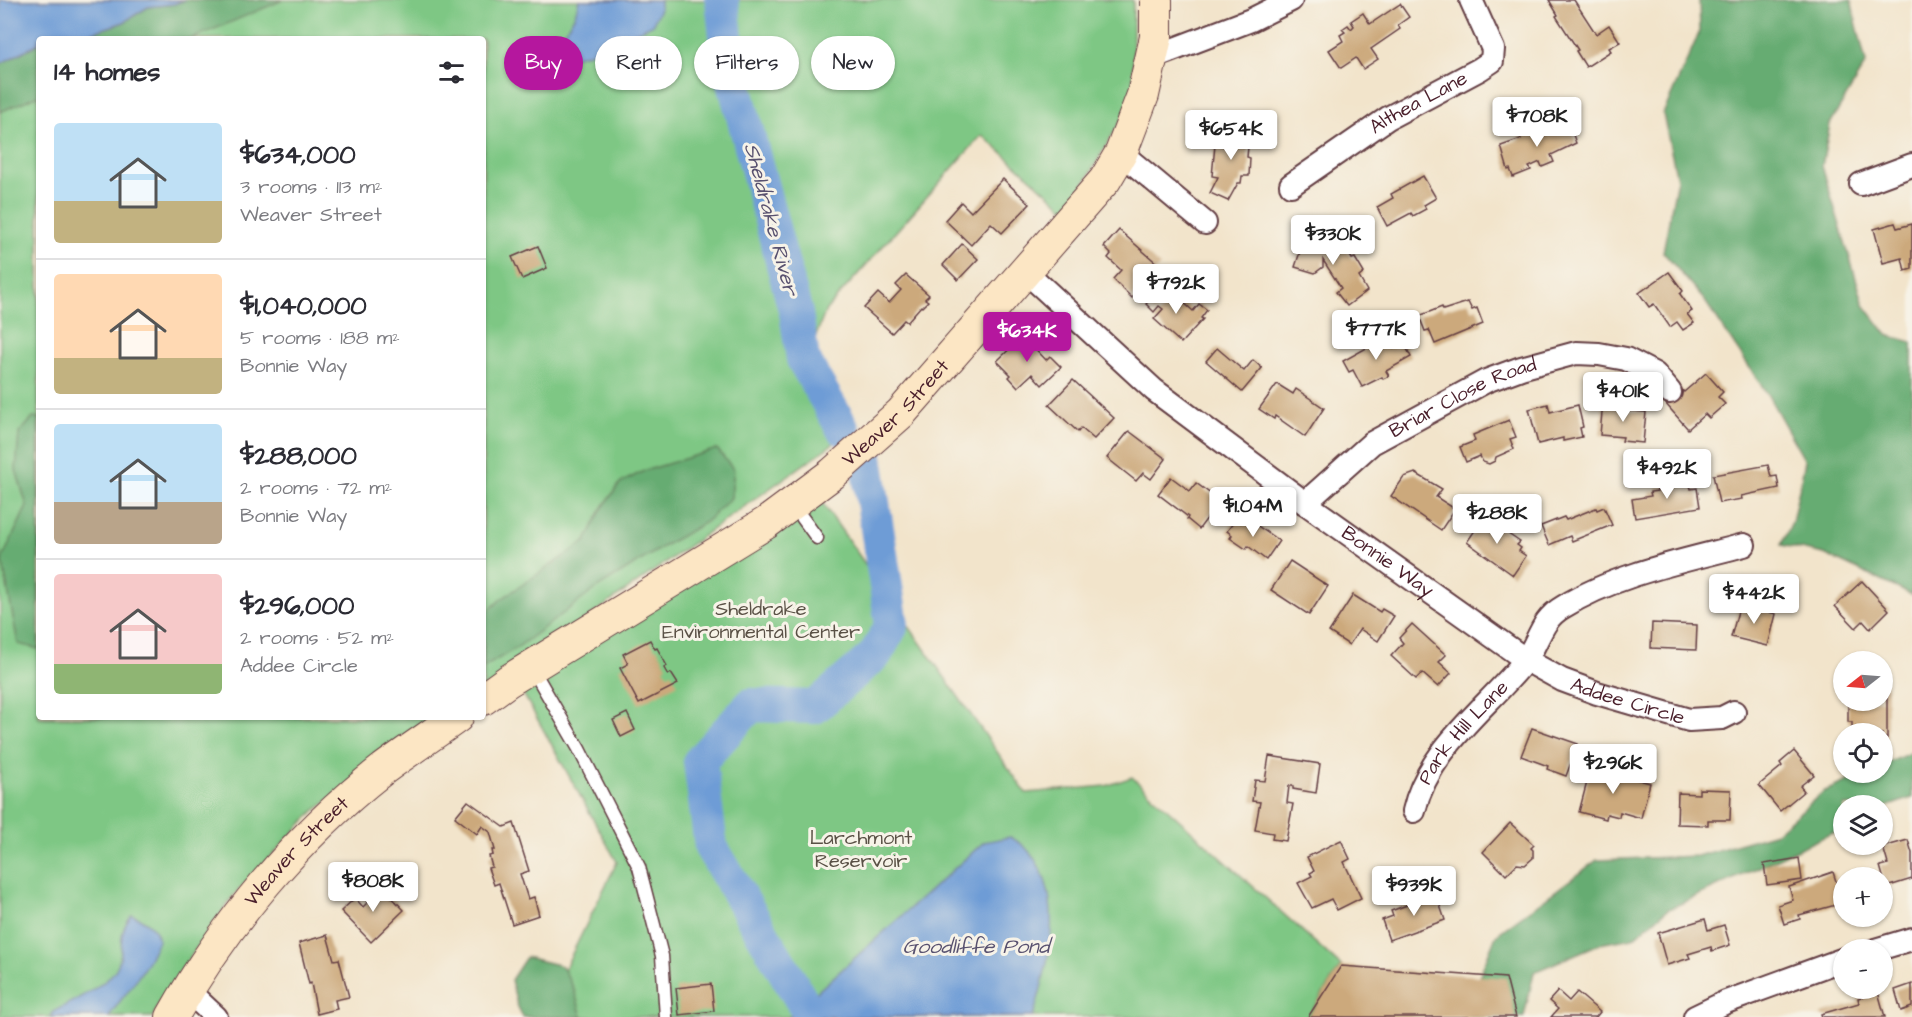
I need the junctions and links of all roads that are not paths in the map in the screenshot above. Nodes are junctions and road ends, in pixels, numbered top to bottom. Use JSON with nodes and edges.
{"nodes":[{"id":1,"x":1156,"y":0,"type":"edge"},
{"id":2,"x":1291,"y":0,"type":"edge"},
{"id":3,"x":1471,"y":0,"type":"edge"},
{"id":4,"x":1151,"y":57,"type":"junction"},
{"id":5,"x":1121,"y":153,"type":"junction"},
{"id":6,"x":1912,"y":165,"type":"edge"},
{"id":7,"x":1861,"y":184,"type":"dead end"},
{"id":8,"x":1291,"y":185,"type":"dead end"},
{"id":9,"x":1204,"y":223,"type":"dead end"},
{"id":10,"x":1026,"y":272,"type":"junction"},
{"id":11,"x":1670,"y":392,"type":"dead end"},
{"id":12,"x":1305,"y":502,"type":"junction"},
{"id":13,"x":792,"y":504,"type":"junction"},
{"id":14,"x":817,"y":538,"type":"dead end"},
{"id":15,"x":1744,"y":545,"type":"dead end"},
{"id":16,"x":1526,"y":660,"type":"junction"},
{"id":17,"x":531,"y":668,"type":"junction"},
{"id":18,"x":486,"y":697,"type":"edge"},
{"id":19,"x":1734,"y":712,"type":"dead end"},
{"id":20,"x":453,"y":720,"type":"edge"},
{"id":21,"x":1414,"y":811,"type":"dead end"},
{"id":22,"x":1912,"y":939,"type":"edge"},
{"id":23,"x":1893,"y":945,"type":"edge"},
{"id":24,"x":1833,"y":963,"type":"edge"},
{"id":25,"x":187,"y":990,"type":"junction"},
{"id":26,"x":172,"y":1017,"type":"edge"},
{"id":27,"x":216,"y":1017,"type":"edge"},
{"id":28,"x":666,"y":1017,"type":"edge"},
{"id":29,"x":1695,"y":1017,"type":"edge"}],
"edges":[{"from":1,"to":4,"type":"main road","name":"Weaver Street"},
{"from":2,"to":4,"type":"street"},
{"from":3,"to":8,"type":"street","name":"Althea Lane"},
{"from":4,"to":5,"type":"main road","name":"Weaver Street"},
{"from":5,"to":9,"type":"street"},
{"from":5,"to":10,"type":"main road","name":"Weaver Street"},
{"from":6,"to":7,"type":"street"},
{"from":10,"to":12,"type":"street","name":"Bonnie Way"},
{"from":10,"to":13,"type":"main road","name":"Weaver Street"},
{"from":11,"to":12,"type":"street","name":"Briar Close Road"},
{"from":12,"to":16,"type":"street","name":"Bonnie Way"},
{"from":13,"to":14,"type":"lane"},
{"from":13,"to":17,"type":"main road","name":"Weaver Street"},
{"from":15,"to":16,"type":"street"},
{"from":16,"to":19,"type":"street","name":"Addee Circle"},
{"from":16,"to":21,"type":"street","name":"Park Hill Lane"},
{"from":17,"to":18,"type":"main road","name":"Weaver Street"},
{"from":17,"to":28,"type":"lane"},
{"from":20,"to":25,"type":"main road","name":"Weaver Street"},
{"from":22,"to":23,"type":"street"},
{"from":24,"to":29,"type":"street"},
{"from":25,"to":26,"type":"main road","name":"Weaver Street"},
{"from":25,"to":27,"type":"street"}]}
